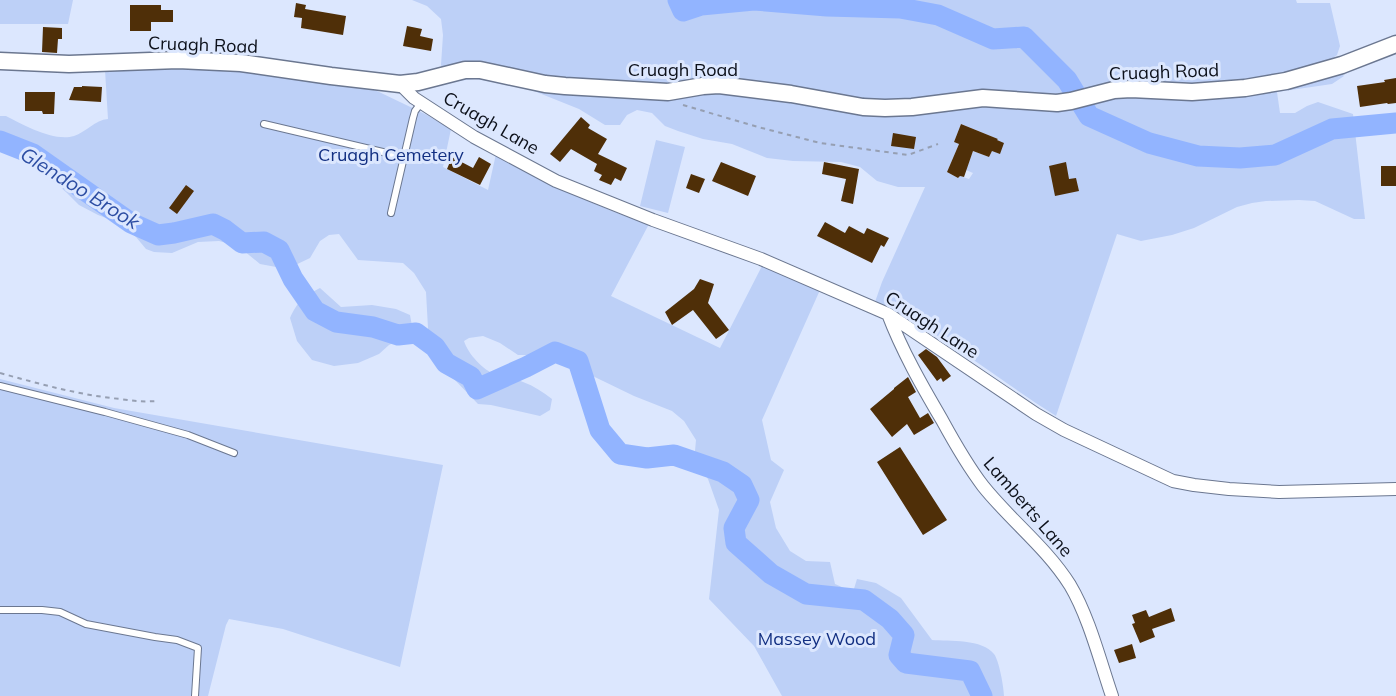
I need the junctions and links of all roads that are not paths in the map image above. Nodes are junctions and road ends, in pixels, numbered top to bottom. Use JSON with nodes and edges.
{"nodes":[{"id":1,"x":1396,"y":44,"type":"edge"},
{"id":2,"x":0,"y":61,"type":"edge"},
{"id":3,"x":400,"y":84,"type":"junction"},
{"id":4,"x":421,"y":103,"type":"junction"},
{"id":5,"x":264,"y":124,"type":"dead end"},
{"id":6,"x":405,"y":157,"type":"junction"},
{"id":7,"x":392,"y":213,"type":"dead end"},
{"id":8,"x":888,"y":314,"type":"junction"},
{"id":9,"x":0,"y":386,"type":"edge"},
{"id":10,"x":234,"y":453,"type":"dead end"},
{"id":11,"x":1396,"y":489,"type":"edge"},
{"id":12,"x":0,"y":610,"type":"edge"},
{"id":13,"x":195,"y":696,"type":"edge"},
{"id":14,"x":1113,"y":696,"type":"edge"}],
"edges":[{"from":1,"to":3,"type":"main road","name":"Cruagh Road"},
{"from":2,"to":3,"type":"main road","name":"Cruagh Road"},
{"from":3,"to":4,"type":"street","name":"Cruagh Lane"},
{"from":4,"to":6,"type":"lane"},
{"from":4,"to":8,"type":"street","name":"Cruagh Lane"},
{"from":5,"to":6,"type":"lane"},
{"from":6,"to":7,"type":"lane"},
{"from":8,"to":11,"type":"street","name":"Cruagh Lane"},
{"from":8,"to":14,"type":"street","name":"Lamberts Lane"},
{"from":9,"to":10,"type":"lane"},
{"from":12,"to":13,"type":"lane"}]}
